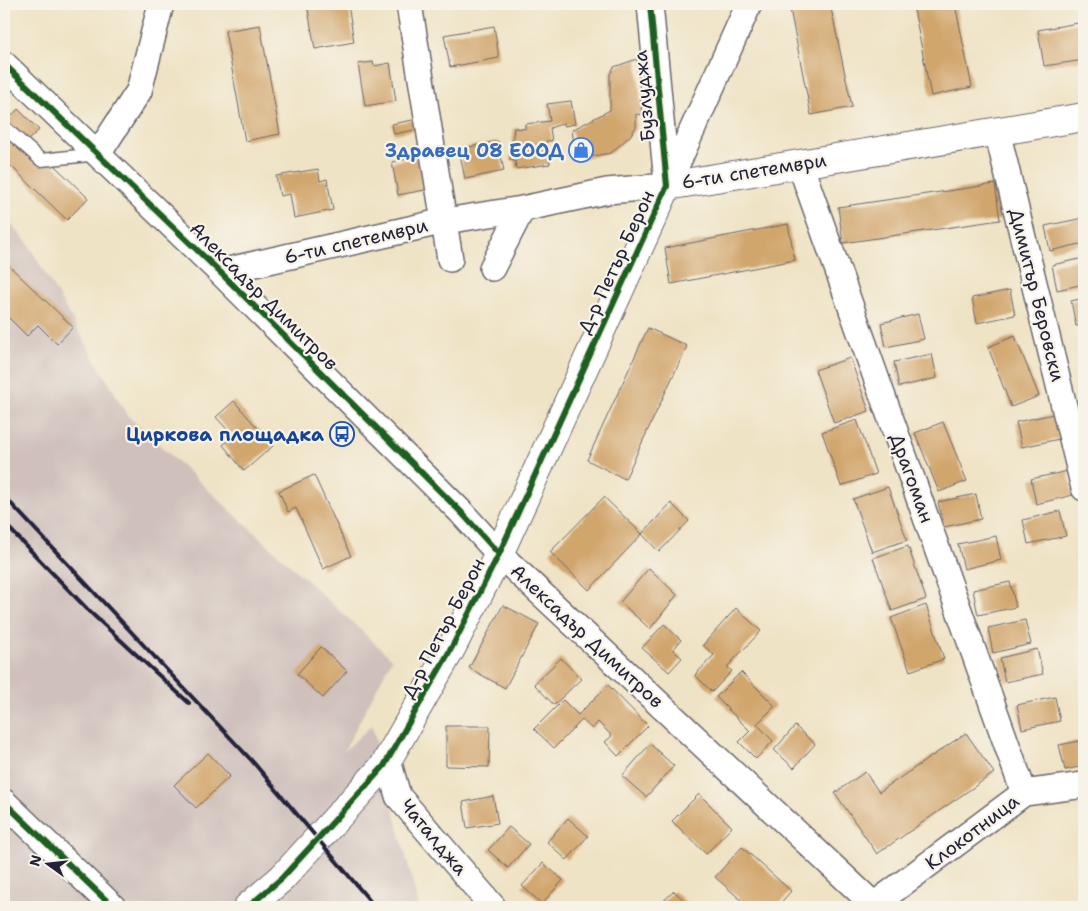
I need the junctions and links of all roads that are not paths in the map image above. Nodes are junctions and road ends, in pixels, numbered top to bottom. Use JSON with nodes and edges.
{"nodes":[{"id":1,"x":161,"y":4,"type":"edge"},
{"id":2,"x":409,"y":4,"type":"edge"},
{"id":3,"x":650,"y":4,"type":"edge"},
{"id":4,"x":749,"y":4,"type":"edge"},
{"id":5,"x":4,"y":64,"type":"edge"},
{"id":6,"x":1084,"y":117,"type":"edge"},
{"id":7,"x":4,"y":127,"type":"edge"},
{"id":8,"x":997,"y":132,"type":"junction"},
{"id":9,"x":98,"y":154,"type":"junction"},
{"id":10,"x":800,"y":164,"type":"junction"},
{"id":11,"x":667,"y":186,"type":"junction"},
{"id":12,"x":522,"y":209,"type":"junction"},
{"id":13,"x":445,"y":221,"type":"junction"},
{"id":14,"x":450,"y":259,"type":"dead end"},
{"id":15,"x":492,"y":268,"type":"dead end"},
{"id":16,"x":220,"y":272,"type":"junction"},
{"id":17,"x":1084,"y":488,"type":"edge"},
{"id":18,"x":499,"y":554,"type":"junction"},
{"id":19,"x":388,"y":760,"type":"junction"},
{"id":20,"x":1084,"y":785,"type":"edge"},
{"id":21,"x":1024,"y":793,"type":"junction"},
{"id":22,"x":4,"y":802,"type":"edge"},
{"id":23,"x":113,"y":907,"type":"edge"},
{"id":24,"x":248,"y":907,"type":"edge"},
{"id":25,"x":493,"y":907,"type":"edge"},
{"id":26,"x":874,"y":907,"type":"edge"}],
"edges":[{"from":1,"to":9,"type":"street"},
{"from":2,"to":13,"type":"street"},
{"from":3,"to":11,"type":"street","name":"Бузлуджа"},
{"from":4,"to":11,"type":"street","name":"Д-р Петър Берон"},
{"from":5,"to":9,"type":"street","name":"Алексадър Димитров"},
{"from":6,"to":8,"type":"street","name":"6-ти спетември"},
{"from":7,"to":9,"type":"lane"},
{"from":8,"to":10,"type":"street","name":"6-ти спетември"},
{"from":8,"to":17,"type":"street","name":"Димитър Беровски"},
{"from":9,"to":16,"type":"street","name":"Алексадър Димитров"},
{"from":10,"to":11,"type":"street","name":"6-ти спетември"},
{"from":10,"to":21,"type":"street","name":"Драгоман"},
{"from":11,"to":12,"type":"street","name":"6-ти спетември"},
{"from":11,"to":18,"type":"street","name":"Д-р Петър Берон"},
{"from":12,"to":13,"type":"street","name":"6-ти спетември"},
{"from":12,"to":15,"type":"street"},
{"from":13,"to":14,"type":"street"},
{"from":13,"to":16,"type":"street","name":"6-ти спетември"},
{"from":16,"to":18,"type":"street","name":"Алексадър Димитров"},
{"from":18,"to":19,"type":"street","name":"Д-р Петър Берон"},
{"from":18,"to":26,"type":"street","name":"Алексадър Димитров"},
{"from":19,"to":24,"type":"street","name":"Д-р Петър Берон"},
{"from":19,"to":25,"type":"street","name":"Чаталджа"},
{"from":20,"to":21,"type":"street","name":"Клокотница"},
{"from":21,"to":26,"type":"street","name":"Клокотница"},
{"from":22,"to":23,"type":"street"}]}
